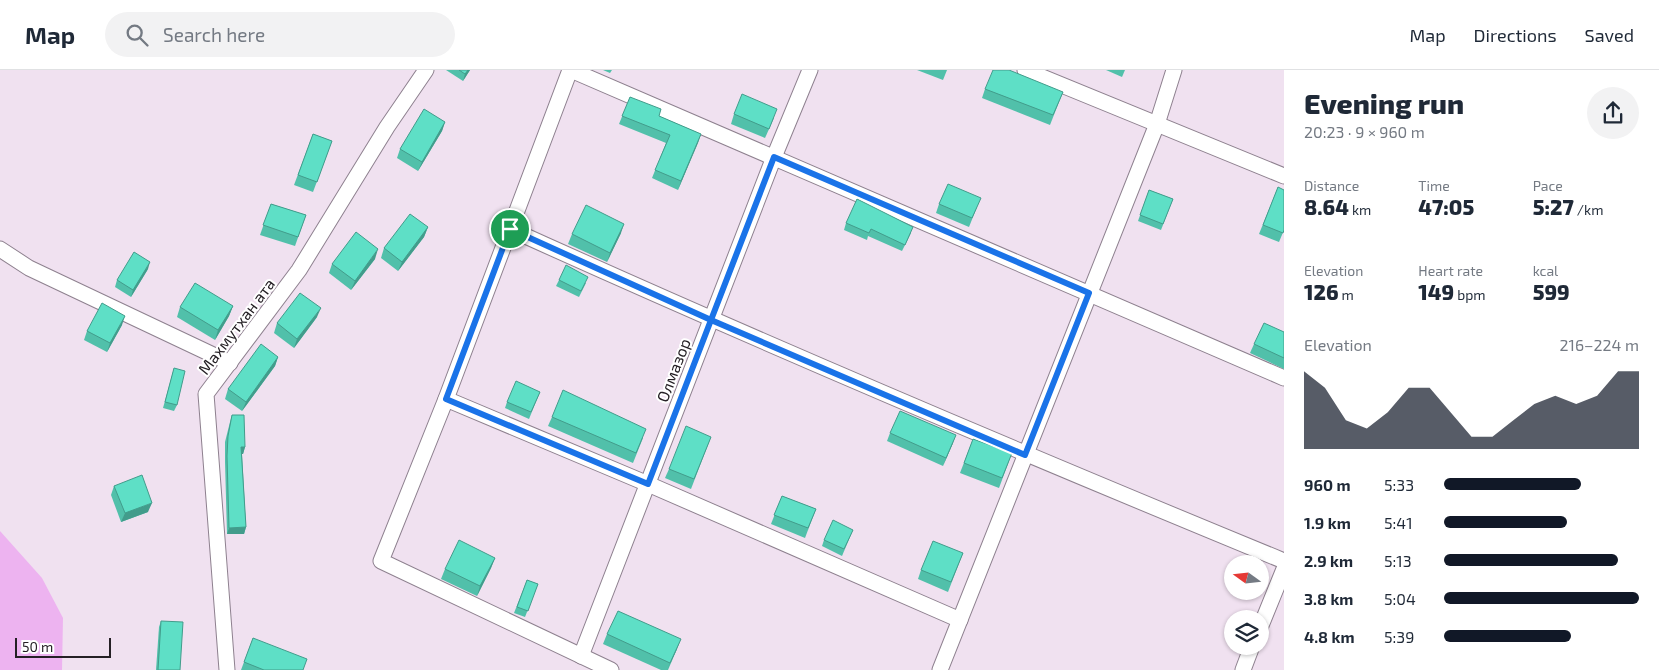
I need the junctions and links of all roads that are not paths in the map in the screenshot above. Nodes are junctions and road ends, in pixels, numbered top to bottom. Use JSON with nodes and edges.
{"nodes":[{"id":1,"x":426,"y":70,"type":"edge"},
{"id":2,"x":571,"y":70,"type":"edge"},
{"id":3,"x":810,"y":70,"type":"edge"},
{"id":4,"x":1025,"y":70,"type":"edge"},
{"id":5,"x":1174,"y":70,"type":"edge"},
{"id":6,"x":1158,"y":124,"type":"junction"},
{"id":7,"x":774,"y":157,"type":"junction"},
{"id":8,"x":1284,"y":176,"type":"edge"},
{"id":9,"x":510,"y":229,"type":"junction"},
{"id":10,"x":0,"y":249,"type":"edge"},
{"id":11,"x":1089,"y":293,"type":"junction"},
{"id":12,"x":711,"y":320,"type":"junction"},
{"id":13,"x":230,"y":363,"type":"junction"},
{"id":14,"x":1284,"y":378,"type":"edge"},
{"id":15,"x":446,"y":399,"type":"junction"},
{"id":16,"x":1025,"y":455,"type":"junction"},
{"id":17,"x":648,"y":484,"type":"junction"},
{"id":18,"x":1284,"y":561,"type":"edge"},
{"id":19,"x":1284,"y":569,"type":"edge"},
{"id":20,"x":1267,"y":610,"type":"edge"},
{"id":21,"x":960,"y":620,"type":"junction"},
{"id":22,"x":1249,"y":655,"type":"edge"},
{"id":23,"x":581,"y":656,"type":"junction"},
{"id":24,"x":227,"y":670,"type":"edge"},
{"id":25,"x":611,"y":670,"type":"edge"},
{"id":26,"x":940,"y":670,"type":"edge"},
{"id":27,"x":1243,"y":670,"type":"edge"}],
"edges":[{"from":1,"to":13,"type":"street","name":"Махмутхан ата"},
{"from":2,"to":7,"type":"street"},
{"from":2,"to":9,"type":"street"},
{"from":3,"to":7,"type":"street","name":"Олмазор"},
{"from":4,"to":6,"type":"street"},
{"from":5,"to":6,"type":"street"},
{"from":6,"to":8,"type":"street"},
{"from":6,"to":11,"type":"street"},
{"from":7,"to":11,"type":"street"},
{"from":7,"to":12,"type":"street","name":"Олмазор"},
{"from":9,"to":12,"type":"street"},
{"from":9,"to":15,"type":"street"},
{"from":10,"to":13,"type":"street"},
{"from":11,"to":14,"type":"street"},
{"from":11,"to":16,"type":"street"},
{"from":12,"to":16,"type":"street"},
{"from":12,"to":17,"type":"street","name":"Олмазор"},
{"from":13,"to":24,"type":"street","name":"Махмутхан ата"},
{"from":15,"to":17,"type":"street"},
{"from":15,"to":23,"type":"street"},
{"from":16,"to":18,"type":"street"},
{"from":16,"to":21,"type":"street"},
{"from":17,"to":21,"type":"street"},
{"from":17,"to":23,"type":"street","name":"Олмазор"},
{"from":19,"to":20,"type":"street"},
{"from":21,"to":26,"type":"street"},
{"from":22,"to":27,"type":"street"},
{"from":23,"to":25,"type":"street"}]}
